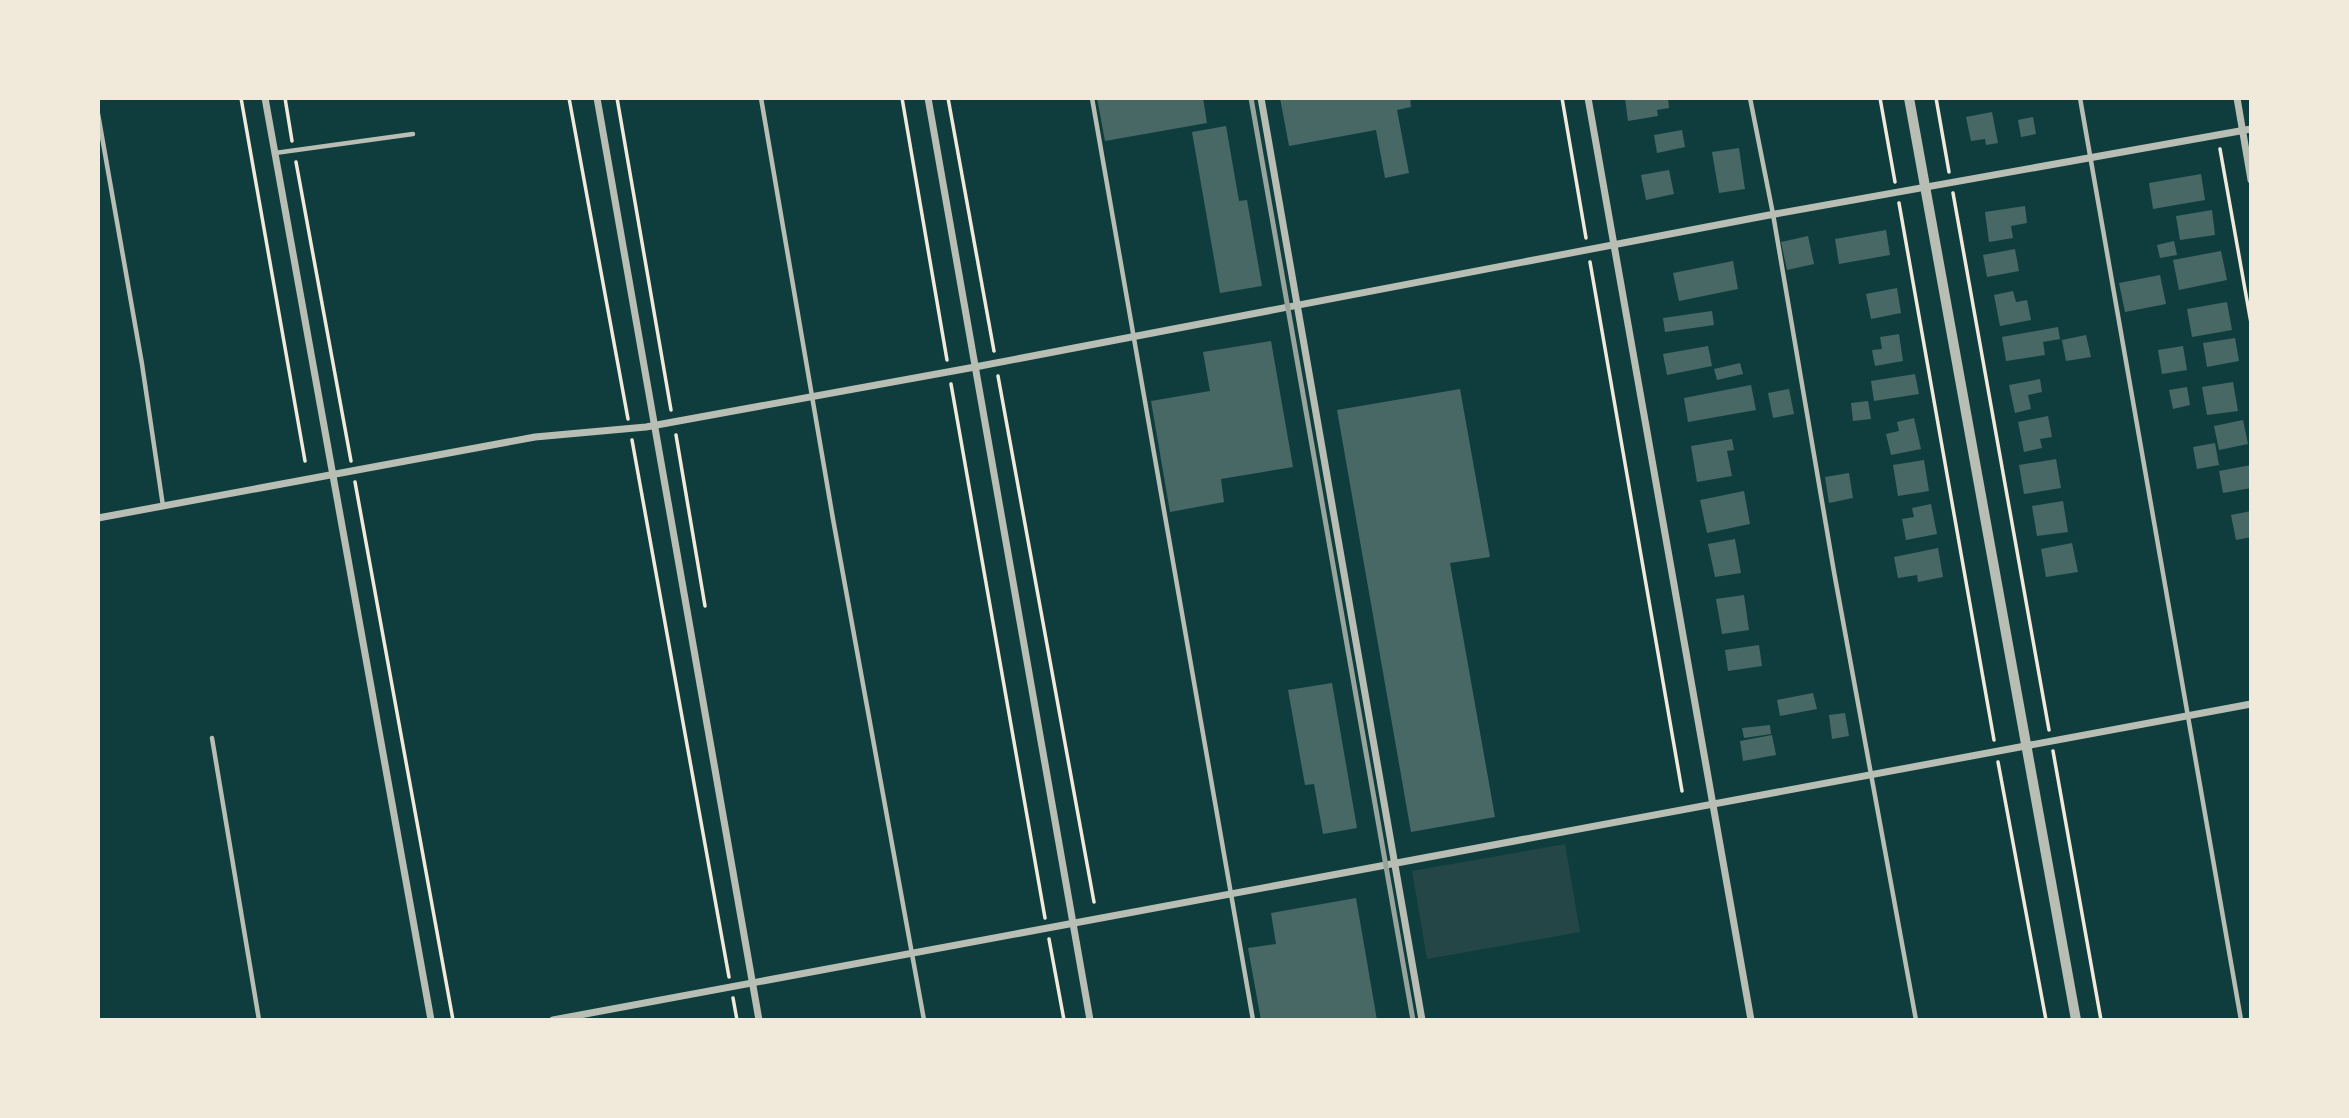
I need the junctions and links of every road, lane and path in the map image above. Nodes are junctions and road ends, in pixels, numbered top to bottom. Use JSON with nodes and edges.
{"nodes":[{"id":1,"x":241,"y":98,"type":"edge"},
{"id":2,"x":265,"y":98,"type":"edge"},
{"id":3,"x":285,"y":98,"type":"edge"},
{"id":4,"x":569,"y":98,"type":"edge"},
{"id":5,"x":597,"y":98,"type":"edge"},
{"id":6,"x":617,"y":98,"type":"edge"},
{"id":7,"x":761,"y":98,"type":"edge"},
{"id":8,"x":902,"y":98,"type":"edge"},
{"id":9,"x":928,"y":98,"type":"edge"},
{"id":10,"x":948,"y":98,"type":"edge"},
{"id":11,"x":1092,"y":98,"type":"edge"},
{"id":12,"x":1261,"y":98,"type":"edge"},
{"id":13,"x":1562,"y":98,"type":"edge"},
{"id":14,"x":1588,"y":98,"type":"edge"},
{"id":15,"x":1750,"y":98,"type":"edge"},
{"id":16,"x":1880,"y":98,"type":"edge"},
{"id":17,"x":1909,"y":98,"type":"edge"},
{"id":18,"x":1936,"y":98,"type":"edge"},
{"id":19,"x":2080,"y":98,"type":"edge"},
{"id":20,"x":2237,"y":98,"type":"edge"},
{"id":21,"x":98,"y":114,"type":"edge"},
{"id":22,"x":2247,"y":130,"type":"edge"},
{"id":23,"x":413,"y":134,"type":"dead end"},
{"id":24,"x":2220,"y":149,"type":"dead end"},
{"id":25,"x":294,"y":150,"type":"junction"},
{"id":26,"x":275,"y":153,"type":"junction"},
{"id":27,"x":2091,"y":158,"type":"junction"},
{"id":28,"x":2251,"y":180,"type":"edge"},
{"id":29,"x":1951,"y":183,"type":"junction"},
{"id":30,"x":1925,"y":187,"type":"junction"},
{"id":31,"x":1897,"y":192,"type":"junction"},
{"id":32,"x":1773,"y":214,"type":"junction"},
{"id":33,"x":1613,"y":245,"type":"junction"},
{"id":34,"x":1588,"y":250,"type":"junction"},
{"id":35,"x":1298,"y":306,"type":"junction"},
{"id":36,"x":2251,"y":323,"type":"edge"},
{"id":37,"x":1132,"y":337,"type":"junction"},
{"id":38,"x":996,"y":363,"type":"junction"},
{"id":39,"x":975,"y":367,"type":"junction"},
{"id":40,"x":949,"y":372,"type":"junction"},
{"id":41,"x":812,"y":397,"type":"junction"},
{"id":42,"x":673,"y":422,"type":"junction"},
{"id":43,"x":655,"y":425,"type":"junction"},
{"id":44,"x":630,"y":428,"type":"junction"},
{"id":45,"x":305,"y":461,"type":"dead end"},
{"id":46,"x":353,"y":470,"type":"junction"},
{"id":47,"x":332,"y":474,"type":"junction"},
{"id":48,"x":163,"y":506,"type":"junction"},
{"id":49,"x":98,"y":518,"type":"edge"},
{"id":50,"x":705,"y":606,"type":"dead end"},
{"id":51,"x":2251,"y":704,"type":"edge"},
{"id":52,"x":2188,"y":716,"type":"junction"},
{"id":53,"x":212,"y":738,"type":"dead end"},
{"id":54,"x":2051,"y":741,"type":"junction"},
{"id":55,"x":2026,"y":746,"type":"junction"},
{"id":56,"x":1996,"y":751,"type":"junction"},
{"id":57,"x":1871,"y":774,"type":"junction"},
{"id":58,"x":1682,"y":791,"type":"dead end"},
{"id":59,"x":1712,"y":804,"type":"junction"},
{"id":60,"x":1394,"y":863,"type":"junction"},
{"id":61,"x":1232,"y":894,"type":"junction"},
{"id":62,"x":1094,"y":902,"type":"dead end"},
{"id":63,"x":1073,"y":923,"type":"junction"},
{"id":64,"x":1047,"y":928,"type":"junction"},
{"id":65,"x":912,"y":954,"type":"junction"},
{"id":66,"x":753,"y":984,"type":"junction"},
{"id":67,"x":731,"y":987,"type":"junction"},
{"id":68,"x":259,"y":1020,"type":"edge"},
{"id":69,"x":431,"y":1020,"type":"edge"},
{"id":70,"x":453,"y":1020,"type":"edge"},
{"id":71,"x":553,"y":1020,"type":"edge"},
{"id":72,"x":737,"y":1020,"type":"edge"},
{"id":73,"x":759,"y":1020,"type":"edge"},
{"id":74,"x":924,"y":1020,"type":"edge"},
{"id":75,"x":1064,"y":1020,"type":"edge"},
{"id":76,"x":1090,"y":1020,"type":"edge"},
{"id":77,"x":1253,"y":1020,"type":"edge"},
{"id":78,"x":1422,"y":1020,"type":"edge"},
{"id":79,"x":1751,"y":1020,"type":"edge"},
{"id":80,"x":1916,"y":1020,"type":"edge"},
{"id":81,"x":2046,"y":1020,"type":"edge"},
{"id":82,"x":2076,"y":1020,"type":"edge"},
{"id":83,"x":2101,"y":1020,"type":"edge"},
{"id":84,"x":2241,"y":1020,"type":"edge"}],
"edges":[{"from":1,"to":45,"type":"path"},
{"from":2,"to":26,"type":"street"},
{"from":3,"to":25,"type":"path"},
{"from":4,"to":44,"type":"path"},
{"from":5,"to":43,"type":"street"},
{"from":6,"to":42,"type":"path"},
{"from":7,"to":41,"type":"lane"},
{"from":8,"to":40,"type":"path"},
{"from":9,"to":39,"type":"street"},
{"from":10,"to":38,"type":"path"},
{"from":11,"to":37,"type":"lane"},
{"from":12,"to":35,"type":"street"},
{"from":13,"to":34,"type":"path"},
{"from":14,"to":33,"type":"street"},
{"from":15,"to":32,"type":"lane"},
{"from":16,"to":31,"type":"path"},
{"from":17,"to":30,"type":"street"},
{"from":18,"to":29,"type":"path"},
{"from":19,"to":27,"type":"lane"},
{"from":20,"to":22,"type":"street"},
{"from":21,"to":48,"type":"lane"},
{"from":22,"to":27,"type":"street"},
{"from":22,"to":28,"type":"street"},
{"from":23,"to":25,"type":"lane"},
{"from":24,"to":36,"type":"path"},
{"from":25,"to":26,"type":"lane"},
{"from":25,"to":46,"type":"path"},
{"from":26,"to":47,"type":"street"},
{"from":27,"to":29,"type":"street"},
{"from":27,"to":52,"type":"lane"},
{"from":29,"to":30,"type":"street"},
{"from":29,"to":54,"type":"path"},
{"from":30,"to":31,"type":"street"},
{"from":30,"to":55,"type":"street"},
{"from":31,"to":32,"type":"street"},
{"from":31,"to":56,"type":"path"},
{"from":32,"to":33,"type":"street"},
{"from":32,"to":57,"type":"lane"},
{"from":33,"to":34,"type":"street"},
{"from":33,"to":59,"type":"street"},
{"from":34,"to":35,"type":"street"},
{"from":34,"to":58,"type":"path"},
{"from":35,"to":37,"type":"street"},
{"from":35,"to":60,"type":"street"},
{"from":37,"to":38,"type":"street"},
{"from":37,"to":61,"type":"lane"},
{"from":38,"to":39,"type":"street"},
{"from":38,"to":62,"type":"path"},
{"from":39,"to":40,"type":"street"},
{"from":39,"to":63,"type":"street"},
{"from":40,"to":41,"type":"street"},
{"from":40,"to":64,"type":"path"},
{"from":41,"to":42,"type":"street"},
{"from":41,"to":65,"type":"lane"},
{"from":42,"to":43,"type":"street"},
{"from":42,"to":50,"type":"path"},
{"from":43,"to":44,"type":"street"},
{"from":43,"to":66,"type":"street"},
{"from":44,"to":46,"type":"street"},
{"from":44,"to":67,"type":"path"},
{"from":46,"to":47,"type":"street"},
{"from":46,"to":70,"type":"path"},
{"from":47,"to":48,"type":"street"},
{"from":47,"to":69,"type":"street"},
{"from":48,"to":49,"type":"street"},
{"from":51,"to":52,"type":"street"},
{"from":52,"to":54,"type":"street"},
{"from":52,"to":84,"type":"lane"},
{"from":53,"to":68,"type":"lane"},
{"from":54,"to":55,"type":"street"},
{"from":54,"to":83,"type":"path"},
{"from":55,"to":56,"type":"street"},
{"from":55,"to":82,"type":"street"},
{"from":56,"to":57,"type":"street"},
{"from":56,"to":81,"type":"path"},
{"from":57,"to":59,"type":"street"},
{"from":57,"to":80,"type":"lane"},
{"from":59,"to":60,"type":"street"},
{"from":59,"to":79,"type":"street"},
{"from":60,"to":61,"type":"street"},
{"from":60,"to":78,"type":"street"},
{"from":61,"to":63,"type":"street"},
{"from":61,"to":77,"type":"lane"},
{"from":63,"to":64,"type":"street"},
{"from":63,"to":76,"type":"street"},
{"from":64,"to":65,"type":"street"},
{"from":64,"to":75,"type":"path"},
{"from":65,"to":66,"type":"street"},
{"from":65,"to":74,"type":"lane"},
{"from":66,"to":67,"type":"street"},
{"from":66,"to":73,"type":"street"},
{"from":67,"to":71,"type":"street"},
{"from":67,"to":72,"type":"path"}]}
